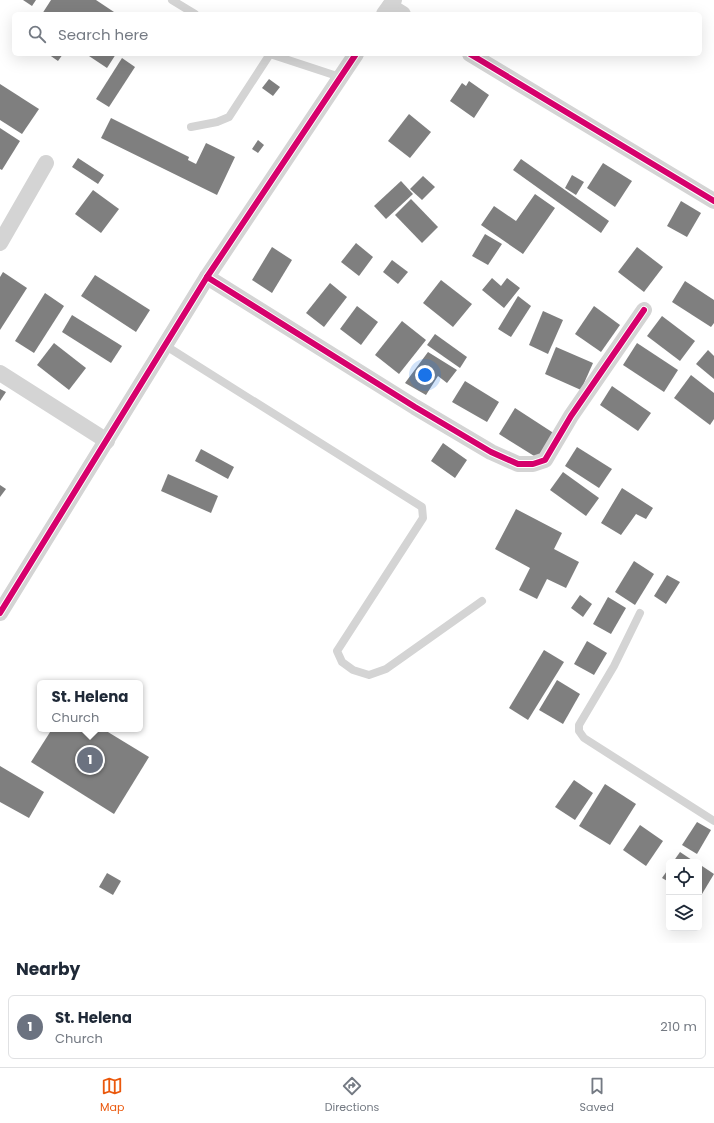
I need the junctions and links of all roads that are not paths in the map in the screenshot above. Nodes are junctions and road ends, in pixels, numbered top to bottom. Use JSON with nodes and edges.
{"nodes":[{"id":1,"x":172,"y":0,"type":"edge"},
{"id":2,"x":192,"y":12,"type":"edge"},
{"id":3,"x":269,"y":56,"type":"edge"},
{"id":4,"x":276,"y":56,"type":"edge"},
{"id":5,"x":355,"y":56,"type":"edge"},
{"id":6,"x":473,"y":56,"type":"edge"},
{"id":7,"x":340,"y":77,"type":"junction"},
{"id":8,"x":191,"y":127,"type":"dead end"},
{"id":9,"x":46,"y":163,"type":"dead end"},
{"id":10,"x":714,"y":201,"type":"edge"},
{"id":11,"x":0,"y":243,"type":"edge"},
{"id":12,"x":207,"y":277,"type":"junction"},
{"id":13,"x":644,"y":310,"type":"dead end"},
{"id":14,"x":166,"y":346,"type":"junction"},
{"id":15,"x":0,"y":373,"type":"edge"},
{"id":16,"x":107,"y":441,"type":"junction"},
{"id":17,"x":482,"y":601,"type":"dead end"},
{"id":18,"x":0,"y":612,"type":"edge"},
{"id":19,"x":640,"y":613,"type":"dead end"},
{"id":20,"x":714,"y":821,"type":"edge"}],
"edges":[{"from":1,"to":2,"type":"lane"},
{"from":3,"to":8,"type":"lane"},
{"from":4,"to":7,"type":"lane"},
{"from":5,"to":7,"type":"street"},
{"from":6,"to":10,"type":"street"},
{"from":7,"to":12,"type":"street"},
{"from":9,"to":11,"type":"street"},
{"from":12,"to":13,"type":"street"},
{"from":12,"to":14,"type":"street"},
{"from":14,"to":16,"type":"street"},
{"from":14,"to":17,"type":"lane"},
{"from":15,"to":16,"type":"street"},
{"from":16,"to":18,"type":"street"},
{"from":19,"to":20,"type":"lane"}]}
